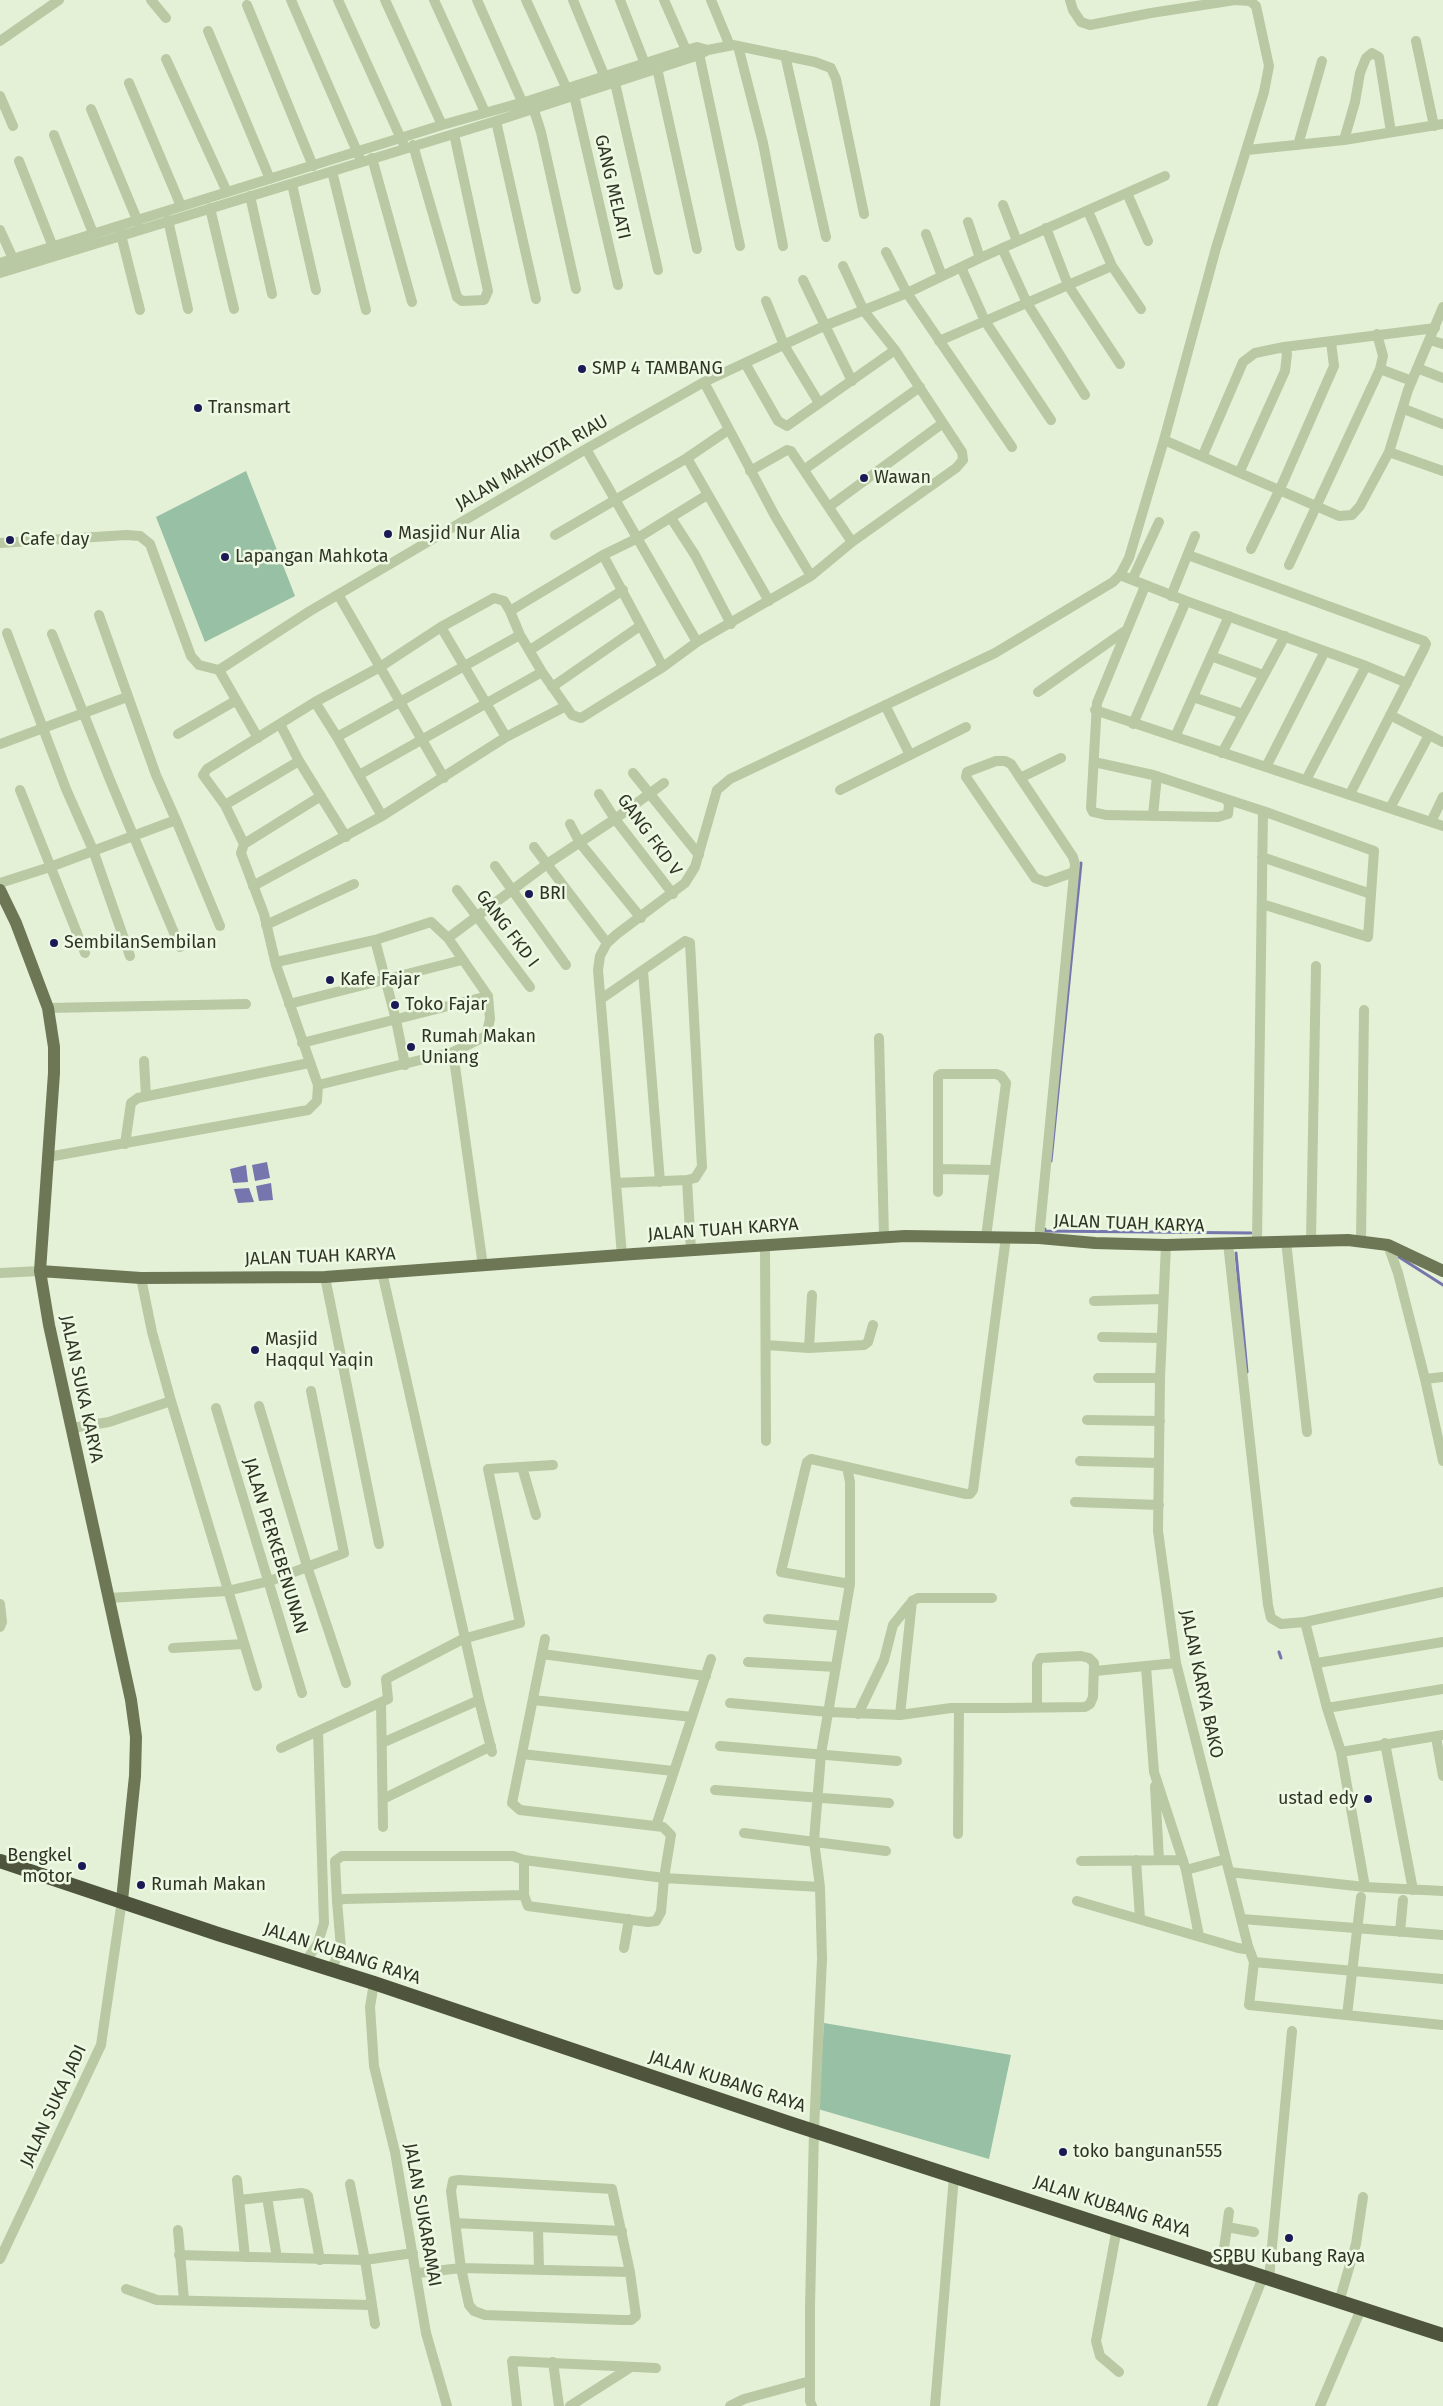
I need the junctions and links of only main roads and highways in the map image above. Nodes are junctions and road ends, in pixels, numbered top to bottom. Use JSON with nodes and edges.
{"nodes":[{"id":1,"x":0,"y":890,"type":"edge"},
{"id":2,"x":40,"y":1271,"type":"junction"},
{"id":3,"x":1443,"y":1271,"type":"edge"},
{"id":4,"x":0,"y":1861,"type":"edge"},
{"id":5,"x":122,"y":1900,"type":"junction"},
{"id":6,"x":1443,"y":2335,"type":"edge"}],
"edges":[{"from":1,"to":2,"type":"main road","name":"JALAN SUKA KARYA"},
{"from":2,"to":3,"type":"main road","name":"JALAN TUAH KARYA"},
{"from":2,"to":5,"type":"main road","name":"JALAN SUKA KARYA"},
{"from":4,"to":5,"type":"highway","name":"JALAN KUBANG RAYA"},
{"from":5,"to":6,"type":"highway","name":"JALAN KUBANG RAYA"}]}
